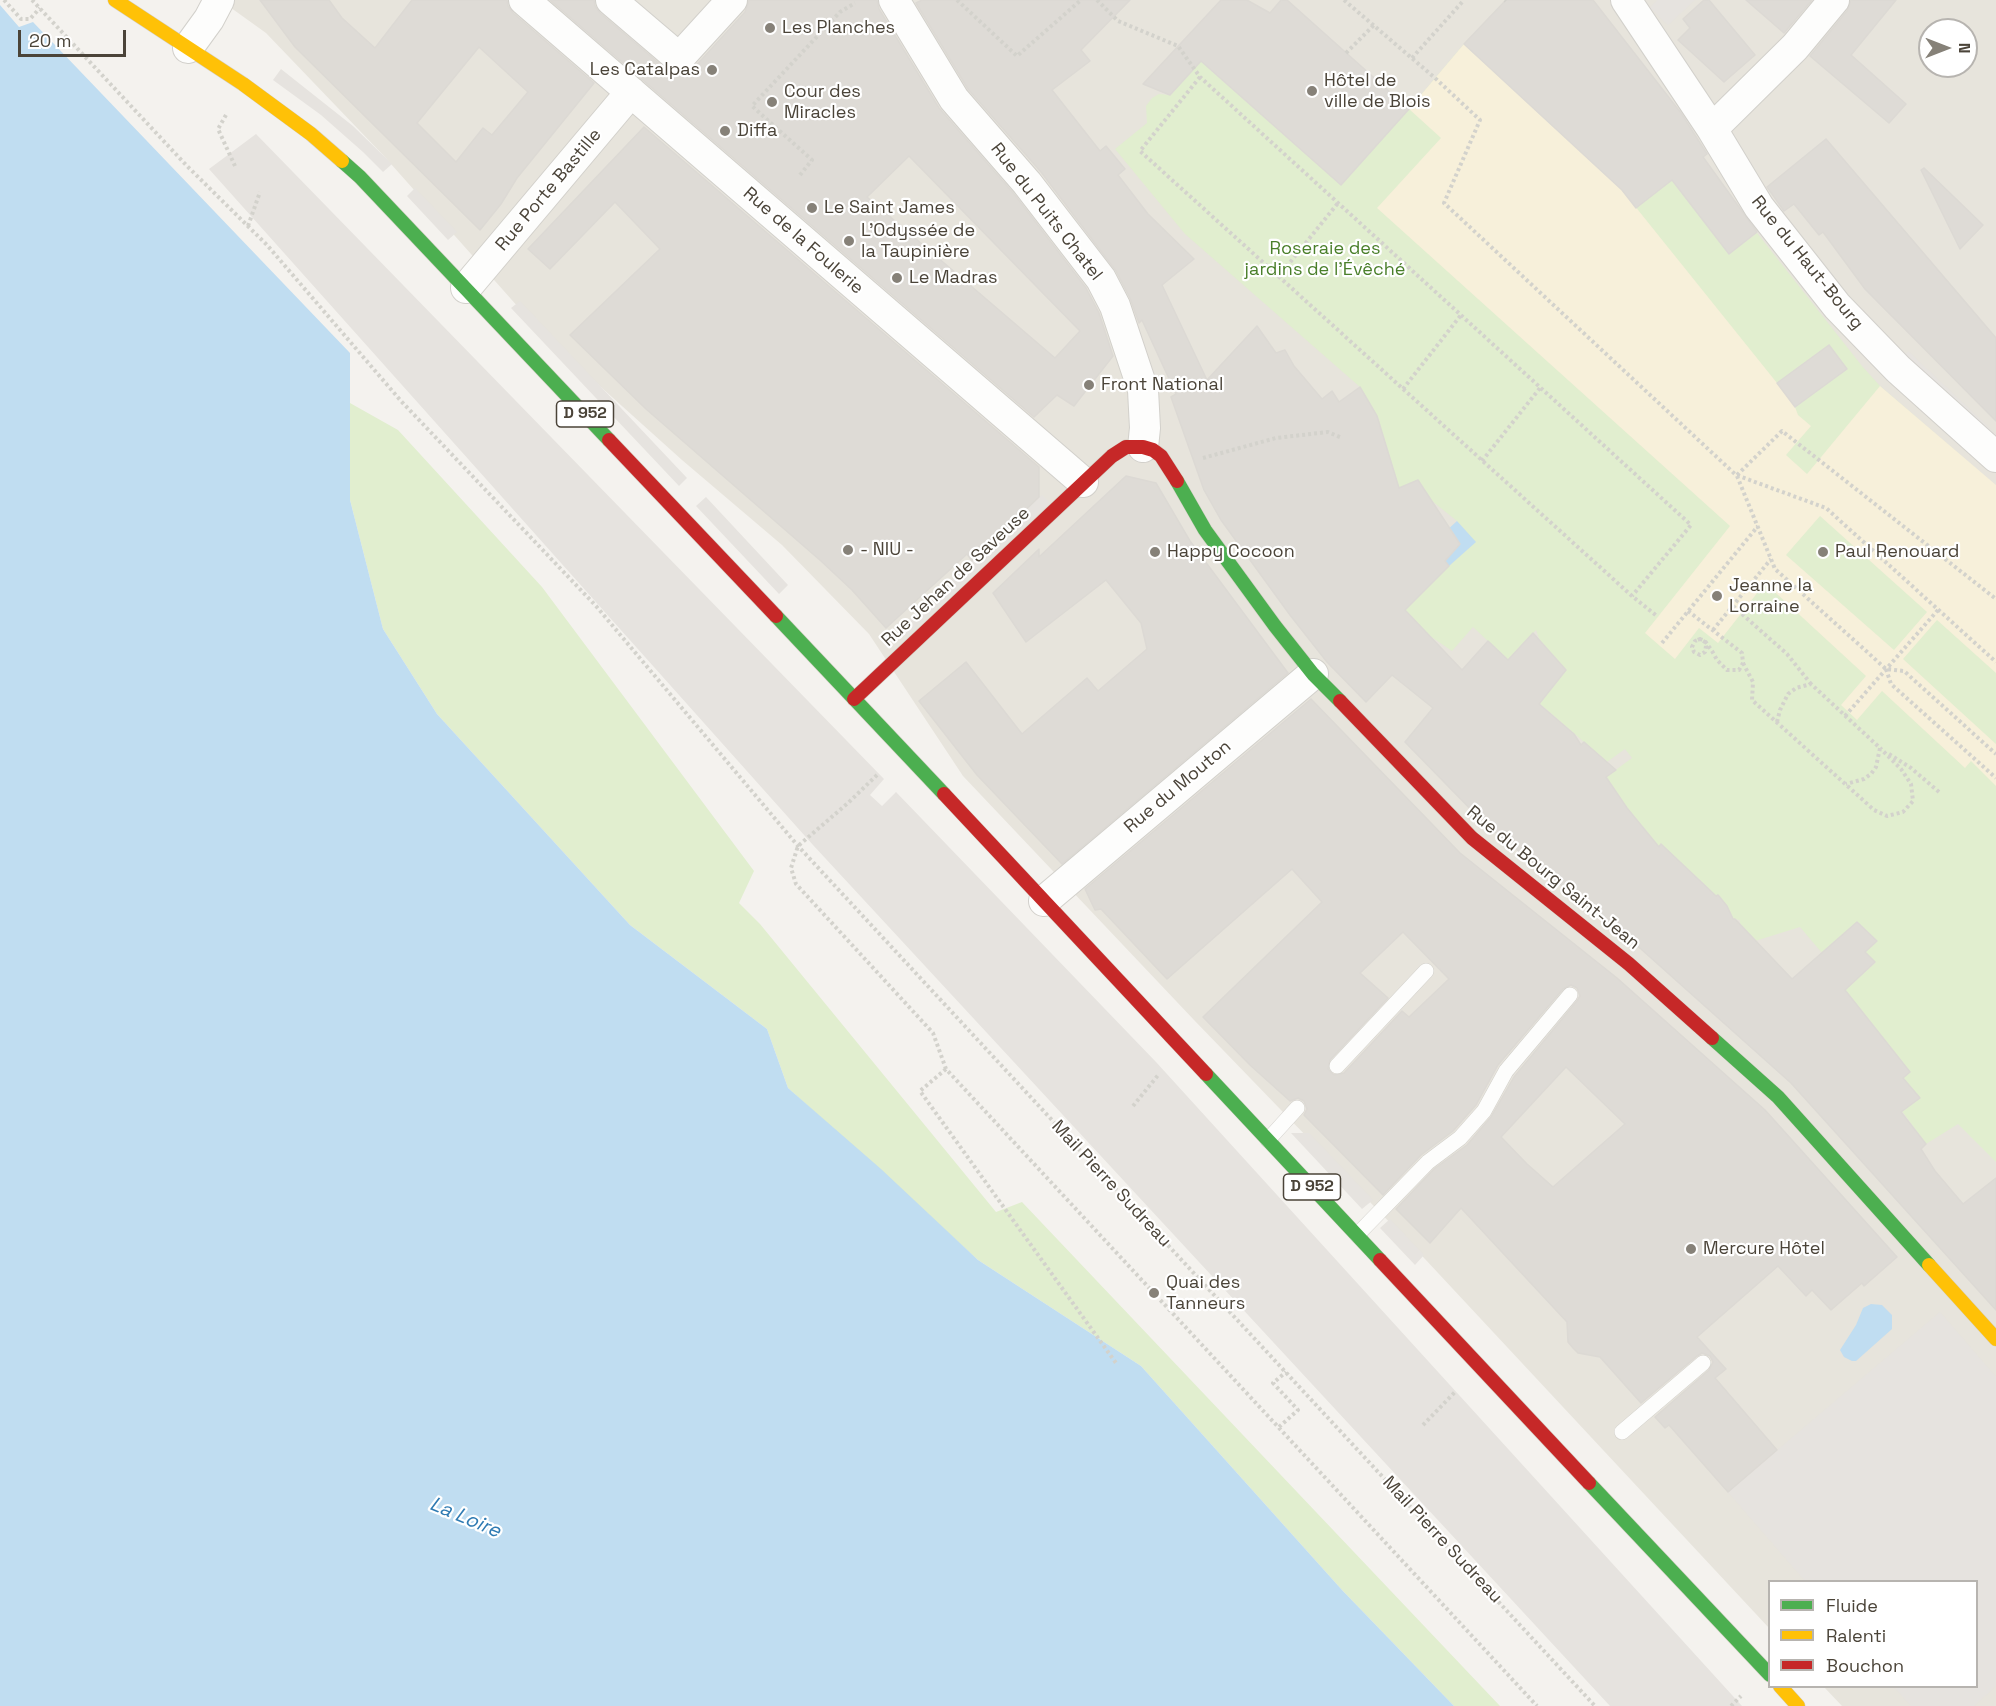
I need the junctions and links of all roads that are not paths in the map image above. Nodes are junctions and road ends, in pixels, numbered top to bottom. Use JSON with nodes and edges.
{"nodes":[{"id":1,"x":115,"y":0,"type":"edge"},
{"id":2,"x":219,"y":0,"type":"edge"},
{"id":3,"x":524,"y":0,"type":"edge"},
{"id":4,"x":611,"y":0,"type":"edge"},
{"id":5,"x":894,"y":0,"type":"edge"},
{"id":6,"x":1626,"y":0,"type":"edge"},
{"id":7,"x":1834,"y":0,"type":"edge"},
{"id":8,"x":724,"y":3,"type":"edge"},
{"id":9,"x":188,"y":48,"type":"junction"},
{"id":10,"x":631,"y":92,"type":"junction"},
{"id":11,"x":1712,"y":129,"type":"junction"},
{"id":12,"x":466,"y":288,"type":"junction"},
{"id":13,"x":1143,"y":447,"type":"junction"},
{"id":14,"x":1996,"y":457,"type":"edge"},
{"id":15,"x":1083,"y":482,"type":"junction"},
{"id":16,"x":1313,"y":674,"type":"junction"},
{"id":17,"x":854,"y":699,"type":"junction"},
{"id":18,"x":1044,"y":901,"type":"junction"},
{"id":19,"x":1426,"y":970,"type":"dead end"},
{"id":20,"x":1570,"y":995,"type":"dead end"},
{"id":21,"x":1337,"y":1066,"type":"dead end"},
{"id":22,"x":1297,"y":1108,"type":"dead end"},
{"id":23,"x":1268,"y":1140,"type":"junction"},
{"id":24,"x":1357,"y":1234,"type":"junction"},
{"id":25,"x":1996,"y":1339,"type":"edge"},
{"id":26,"x":1704,"y":1363,"type":"dead end"},
{"id":27,"x":1622,"y":1432,"type":"dead end"},
{"id":28,"x":1768,"y":1673,"type":"edge"},
{"id":29,"x":1782,"y":1688,"type":"edge"},
{"id":30,"x":1798,"y":1706,"type":"edge"}],
"edges":[{"from":1,"to":9,"type":"main road","number":"D 952"},
{"from":2,"to":9,"type":"street"},
{"from":3,"to":10,"type":"street","name":"Rue de la Foulerie"},
{"from":4,"to":8,"type":"street"},
{"from":5,"to":13,"type":"street","name":"Rue du Puits Chatel"},
{"from":6,"to":11,"type":"street","name":"Rue du Haut-Bourg"},
{"from":7,"to":11,"type":"street"},
{"from":9,"to":12,"type":"main road","number":"D 952"},
{"from":10,"to":12,"type":"street","name":"Rue Porte Bastille"},
{"from":10,"to":15,"type":"street","name":"Rue de la Foulerie"},
{"from":11,"to":14,"type":"street","name":"Rue du Haut-Bourg"},
{"from":12,"to":17,"type":"main road","number":"D 952"},
{"from":13,"to":15,"type":"main road"},
{"from":13,"to":16,"type":"main road","name":"Rue du Bourg Saint-Jean"},
{"from":15,"to":17,"type":"main road","name":"Rue Jehan de Saveuse"},
{"from":16,"to":18,"type":"street","name":"Rue du Mouton"},
{"from":16,"to":25,"type":"main road","name":"Rue du Bourg Saint-Jean"},
{"from":17,"to":18,"type":"main road","number":"D 952"},
{"from":18,"to":23,"type":"main road","number":"D 952"},
{"from":19,"to":21,"type":"lane"},
{"from":20,"to":24,"type":"lane"},
{"from":22,"to":23,"type":"lane"},
{"from":23,"to":24,"type":"main road","number":"D 952"},
{"from":24,"to":28,"type":"main road","number":"D 952"},
{"from":26,"to":27,"type":"lane"},
{"from":29,"to":30,"type":"main road"}]}
